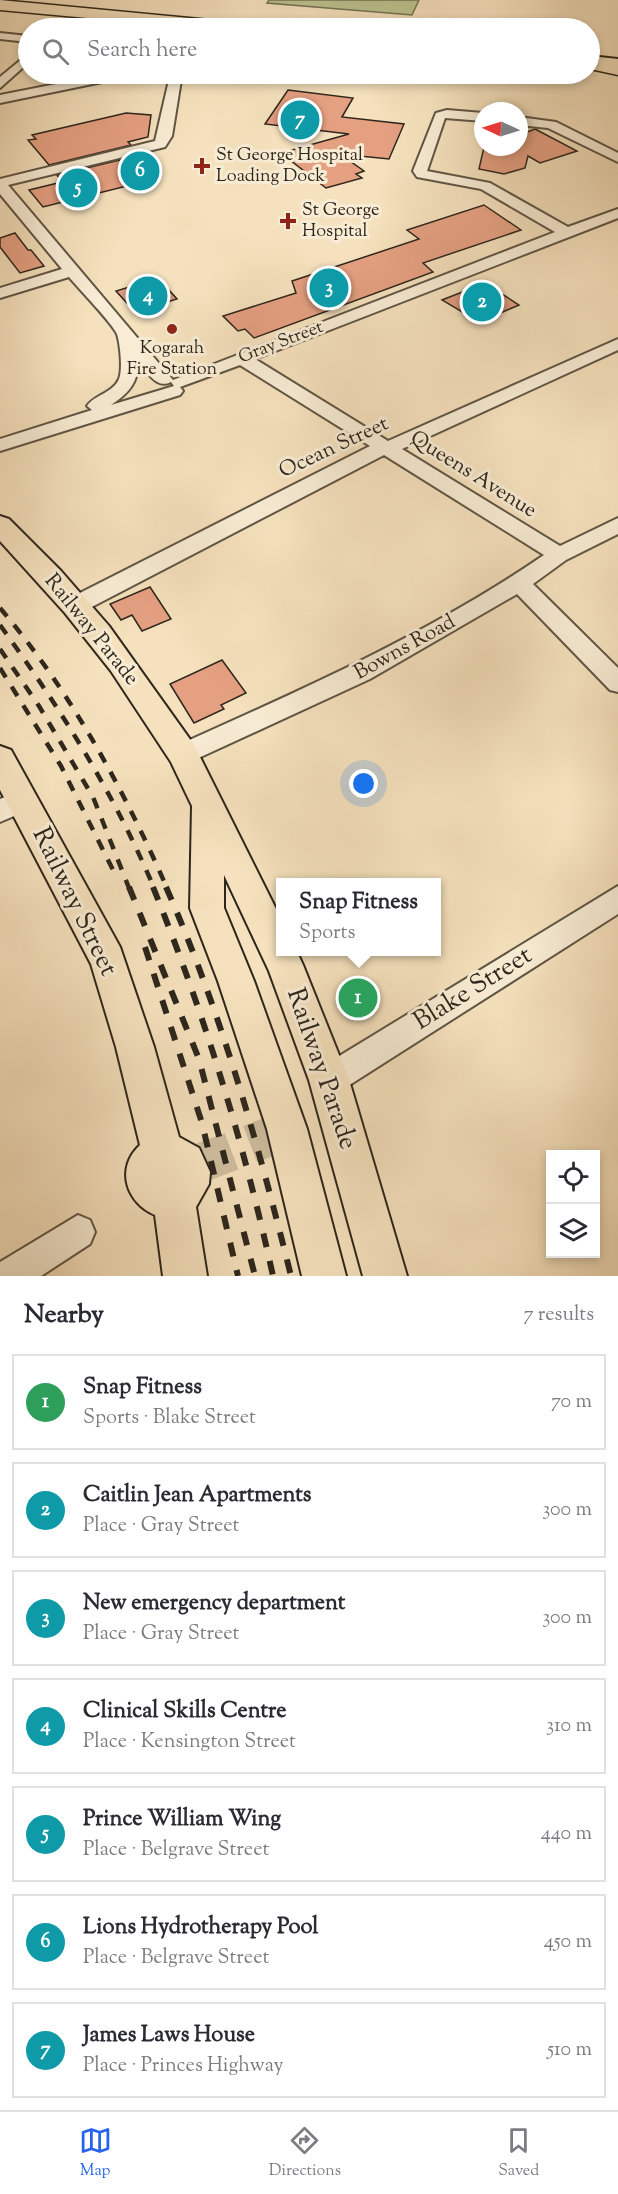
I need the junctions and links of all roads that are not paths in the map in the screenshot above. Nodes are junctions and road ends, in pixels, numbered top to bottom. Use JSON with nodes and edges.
{"nodes":[{"id":1,"x":0,"y":4,"type":"edge"},
{"id":2,"x":0,"y":11,"type":"edge"},
{"id":3,"x":83,"y":18,"type":"edge"},
{"id":4,"x":115,"y":18,"type":"edge"},
{"id":5,"x":0,"y":36,"type":"edge"},
{"id":6,"x":18,"y":38,"type":"edge"},
{"id":7,"x":600,"y":65,"type":"edge"},
{"id":8,"x":18,"y":67,"type":"edge"},
{"id":9,"x":617,"y":69,"type":"edge"},
{"id":10,"x":600,"y":70,"type":"edge"},
{"id":11,"x":0,"y":84,"type":"edge"},
{"id":12,"x":73,"y":84,"type":"edge"},
{"id":13,"x":174,"y":84,"type":"edge"},
{"id":14,"x":0,"y":99,"type":"edge"},
{"id":15,"x":474,"y":116,"type":"edge"},
{"id":16,"x":528,"y":122,"type":"edge"},
{"id":17,"x":618,"y":158,"type":"edge"},
{"id":18,"x":0,"y":184,"type":"edge"},
{"id":19,"x":618,"y":213,"type":"edge"},
{"id":20,"x":568,"y":233,"type":"junction"},
{"id":21,"x":72,"y":272,"type":"junction"},
{"id":22,"x":0,"y":293,"type":"edge"},
{"id":23,"x":125,"y":334,"type":"junction"},
{"id":24,"x":618,"y":344,"type":"edge"},
{"id":25,"x":241,"y":358,"type":"junction"},
{"id":26,"x":169,"y":384,"type":"junction"},
{"id":27,"x":87,"y":412,"type":"junction"},
{"id":28,"x":50,"y":428,"type":"junction"},
{"id":29,"x":0,"y":445,"type":"edge"},
{"id":30,"x":387,"y":448,"type":"junction"},
{"id":31,"x":0,"y":525,"type":"edge"},
{"id":32,"x":618,"y":525,"type":"edge"},
{"id":33,"x":559,"y":555,"type":"junction"},
{"id":34,"x":519,"y":583,"type":"junction"},
{"id":35,"x":76,"y":605,"type":"junction"},
{"id":36,"x":618,"y":683,"type":"edge"},
{"id":37,"x":183,"y":754,"type":"junction"},
{"id":38,"x":0,"y":759,"type":"edge"},
{"id":39,"x":207,"y":804,"type":"junction"},
{"id":40,"x":12,"y":806,"type":"edge"},
{"id":41,"x":245,"y":878,"type":"junction"},
{"id":42,"x":618,"y":899,"type":"edge"},
{"id":43,"x":213,"y":925,"type":"junction"},
{"id":44,"x":276,"y":945,"type":"edge"},
{"id":45,"x":281,"y":956,"type":"edge"},
{"id":46,"x":329,"y":1080,"type":"junction"},
{"id":47,"x":78,"y":1232,"type":"dead end"},
{"id":48,"x":10,"y":1276,"type":"edge"},
{"id":49,"x":185,"y":1276,"type":"edge"},
{"id":50,"x":324,"y":1276,"type":"edge"},
{"id":51,"x":386,"y":1276,"type":"edge"}],
"edges":[{"from":1,"to":4,"type":"highway"},
{"from":2,"to":3,"type":"highway"},
{"from":5,"to":6,"type":"street"},
{"from":7,"to":9,"type":"highway"},
{"from":8,"to":11,"type":"street"},
{"from":9,"to":10,"type":"highway"},
{"from":12,"to":14,"type":"street"},
{"from":13,"to":18,"type":"street"},
{"from":15,"to":20,"type":"street"},
{"from":16,"to":17,"type":"street"},
{"from":18,"to":21,"type":"street"},
{"from":19,"to":20,"type":"street","name":"Gray Street"},
{"from":20,"to":25,"type":"street","name":"Gray Street"},
{"from":21,"to":22,"type":"street"},
{"from":21,"to":23,"type":"street"},
{"from":23,"to":26,"type":"street"},
{"from":23,"to":27,"type":"street"},
{"from":24,"to":30,"type":"street","name":"Ocean Street"},
{"from":25,"to":26,"type":"street","name":"Gray Street"},
{"from":25,"to":30,"type":"street","name":"Queens Avenue"},
{"from":26,"to":27,"type":"street","name":"Gray Street"},
{"from":26,"to":28,"type":"street","name":"Gray Street"},
{"from":27,"to":28,"type":"street","name":"Gray Street"},
{"from":28,"to":29,"type":"street","name":"Gray Street"},
{"from":30,"to":33,"type":"street","name":"Queens Avenue"},
{"from":30,"to":35,"type":"street","name":"Ocean Street"},
{"from":31,"to":35,"type":"main road","name":"Railway Parade"},
{"from":32,"to":33,"type":"street","name":"Bowns Road"},
{"from":33,"to":34,"type":"street","name":"Bowns Road"},
{"from":34,"to":36,"type":"street"},
{"from":34,"to":37,"type":"street","name":"Bowns Road"},
{"from":35,"to":37,"type":"main road","name":"Railway Parade"},
{"from":37,"to":39,"type":"main road","name":"Railway Parade"},
{"from":38,"to":40,"type":"main road","name":"Railway Street"},
{"from":39,"to":41,"type":"main road","name":"Railway Parade"},
{"from":39,"to":43,"type":"main road","name":"Railway Parade"},
{"from":40,"to":49,"type":"main road","name":"Railway Street"},
{"from":41,"to":43,"type":"main road"},
{"from":41,"to":44,"type":"main road","name":"Railway Parade"},
{"from":42,"to":46,"type":"street","name":"Blake Street"},
{"from":43,"to":50,"type":"main road","name":"Railway Parade"},
{"from":45,"to":46,"type":"main road","name":"Railway Parade"},
{"from":46,"to":51,"type":"main road","name":"Railway Parade"},
{"from":47,"to":48,"type":"street"}]}
